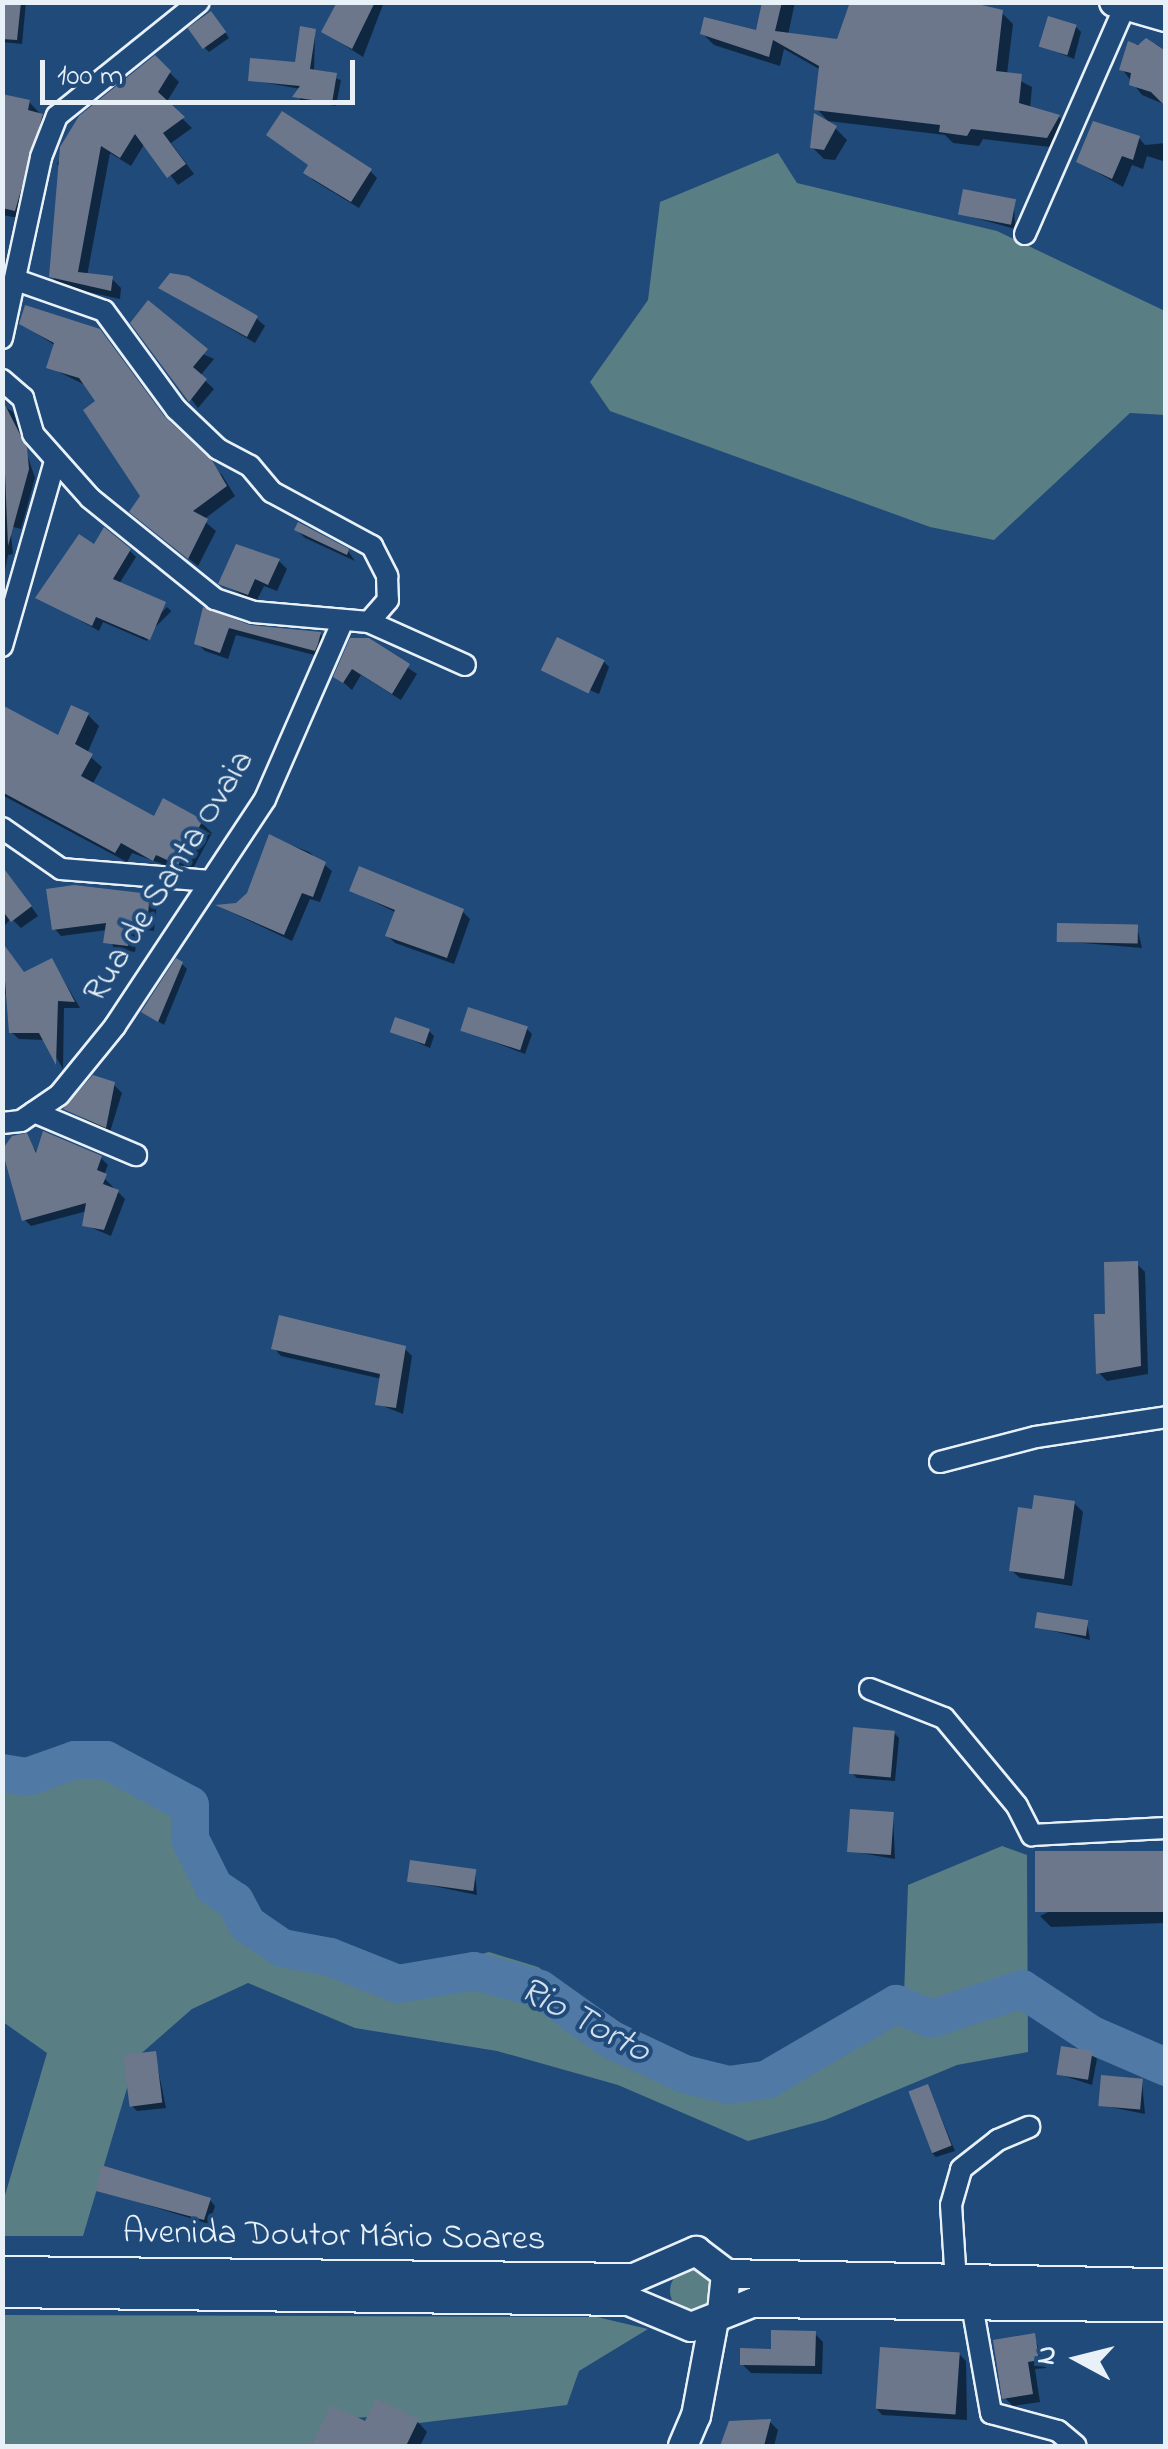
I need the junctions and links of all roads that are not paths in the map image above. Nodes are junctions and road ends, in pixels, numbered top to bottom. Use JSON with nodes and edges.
{"nodes":[{"id":1,"x":199,"y":2,"type":"edge"},
{"id":2,"x":1120,"y":4,"type":"edge"},
{"id":3,"x":1166,"y":17,"type":"edge"},
{"id":4,"x":1025,"y":234,"type":"dead end"},
{"id":5,"x":19,"y":281,"type":"junction"},
{"id":6,"x":2,"y":338,"type":"edge"},
{"id":7,"x":2,"y":380,"type":"edge"},
{"id":8,"x":56,"y":461,"type":"junction"},
{"id":9,"x":369,"y":622,"type":"junction"},
{"id":10,"x":342,"y":623,"type":"junction"},
{"id":11,"x":2,"y":646,"type":"edge"},
{"id":12,"x":464,"y":664,"type":"dead end"},
{"id":13,"x":2,"y":828,"type":"edge"},
{"id":14,"x":211,"y":881,"type":"junction"},
{"id":15,"x":34,"y":1112,"type":"junction"},
{"id":16,"x":2,"y":1123,"type":"edge"},
{"id":17,"x":136,"y":1155,"type":"dead end"},
{"id":18,"x":1166,"y":1417,"type":"edge"},
{"id":19,"x":940,"y":1462,"type":"dead end"},
{"id":20,"x":870,"y":1689,"type":"dead end"},
{"id":21,"x":1166,"y":1828,"type":"edge"},
{"id":22,"x":1029,"y":2127,"type":"dead end"},
{"id":23,"x":662,"y":2266,"type":"junction"},
{"id":24,"x":2,"y":2271,"type":"edge"},
{"id":25,"x":726,"y":2274,"type":"junction"},
{"id":26,"x":1166,"y":2283,"type":"edge"},
{"id":27,"x":964,"y":2293,"type":"junction"},
{"id":28,"x":2,"y":2294,"type":"edge"},
{"id":29,"x":1166,"y":2307,"type":"edge"},
{"id":30,"x":718,"y":2316,"type":"junction"},
{"id":31,"x":670,"y":2318,"type":"junction"},
{"id":32,"x":705,"y":2375,"type":"junction"},
{"id":33,"x":683,"y":2446,"type":"edge"},
{"id":34,"x":1076,"y":2446,"type":"edge"}],
"edges":[{"from":1,"to":5,"type":"street"},
{"from":2,"to":3,"type":"main road"},
{"from":2,"to":4,"type":"street"},
{"from":5,"to":6,"type":"street"},
{"from":5,"to":9,"type":"street"},
{"from":7,"to":8,"type":"street"},
{"from":8,"to":10,"type":"street"},
{"from":8,"to":11,"type":"street"},
{"from":9,"to":10,"type":"street"},
{"from":9,"to":12,"type":"street"},
{"from":10,"to":14,"type":"street","name":"Rua de Santa Ovaia"},
{"from":13,"to":14,"type":"street"},
{"from":14,"to":15,"type":"street","name":"Rua de Santa Ovaia"},
{"from":15,"to":16,"type":"street","name":"Rua de Santa Ovaia"},
{"from":15,"to":17,"type":"street"},
{"from":18,"to":19,"type":"street"},
{"from":20,"to":21,"type":"street"},
{"from":22,"to":27,"type":"street"},
{"from":23,"to":24,"type":"main road","name":"Avenida Doutor Mário Soares"},
{"from":23,"to":25,"type":"main road","name":"Avenida Doutor Mário Soares"},
{"from":23,"to":31,"type":"main road"},
{"from":25,"to":27,"type":"main road","name":"Avenida Doutor Mário Soares"},
{"from":25,"to":30,"type":"main road"},
{"from":26,"to":27,"type":"main road","name":"Avenida Doutor Mário Soares"},
{"from":27,"to":29,"type":"main road","name":"Avenida Doutor Mário Soares"},
{"from":27,"to":30,"type":"main road","name":"Avenida Doutor Mário Soares"},
{"from":27,"to":34,"type":"street"},
{"from":28,"to":31,"type":"main road","name":"Avenida Doutor Mário Soares"},
{"from":30,"to":31,"type":"main road","name":"Avenida Doutor Mário Soares"},
{"from":30,"to":32,"type":"main road"},
{"from":31,"to":32,"type":"main road"},
{"from":32,"to":33,"type":"main road"}]}
